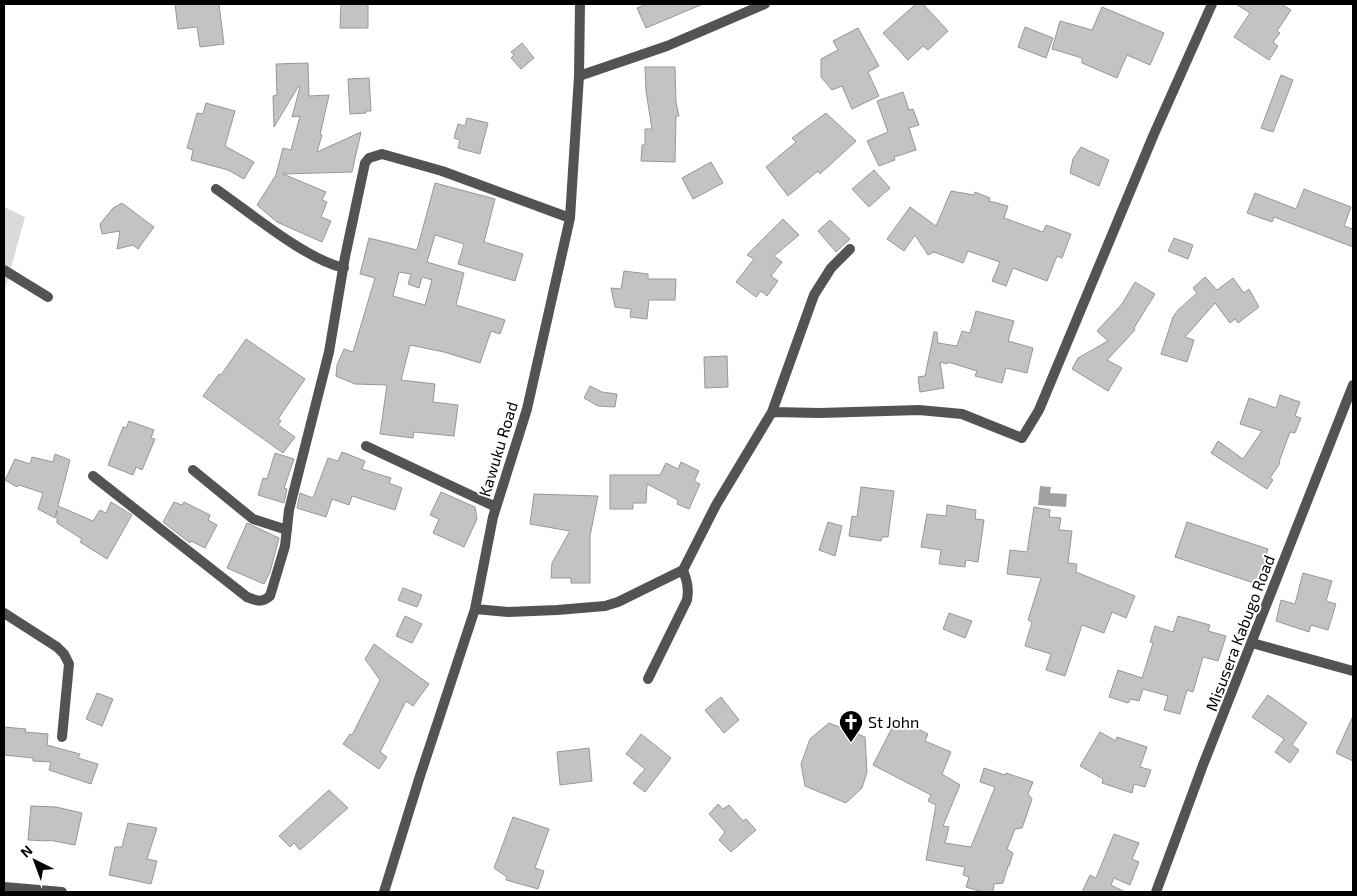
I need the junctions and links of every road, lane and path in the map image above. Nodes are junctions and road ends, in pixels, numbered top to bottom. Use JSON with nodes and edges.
{"nodes":[{"id":1,"x":580,"y":4,"type":"edge"},
{"id":2,"x":765,"y":4,"type":"edge"},
{"id":3,"x":1212,"y":4,"type":"edge"},
{"id":4,"x":579,"y":76,"type":"junction"},
{"id":5,"x":216,"y":189,"type":"dead end"},
{"id":6,"x":570,"y":218,"type":"junction"},
{"id":7,"x":850,"y":248,"type":"dead end"},
{"id":8,"x":344,"y":268,"type":"junction"},
{"id":9,"x":4,"y":270,"type":"edge"},
{"id":10,"x":48,"y":297,"type":"dead end"},
{"id":11,"x":1353,"y":385,"type":"edge"},
{"id":12,"x":772,"y":412,"type":"junction"},
{"id":13,"x":366,"y":446,"type":"dead end"},
{"id":14,"x":193,"y":470,"type":"dead end"},
{"id":15,"x":93,"y":476,"type":"dead end"},
{"id":16,"x":496,"y":507,"type":"junction"},
{"id":17,"x":288,"y":530,"type":"junction"},
{"id":18,"x":682,"y":570,"type":"junction"},
{"id":19,"x":475,"y":609,"type":"junction"},
{"id":20,"x":4,"y":613,"type":"edge"},
{"id":21,"x":1252,"y":643,"type":"junction"},
{"id":22,"x":1353,"y":671,"type":"edge"},
{"id":23,"x":648,"y":679,"type":"dead end"},
{"id":24,"x":62,"y":737,"type":"dead end"},
{"id":25,"x":4,"y":887,"type":"edge"},
{"id":26,"x":62,"y":892,"type":"edge"},
{"id":27,"x":384,"y":892,"type":"edge"},
{"id":28,"x":1156,"y":892,"type":"edge"}],
"edges":[{"from":1,"to":4,"type":"street","name":"Kawuku Road"},
{"from":2,"to":4,"type":"street"},
{"from":3,"to":12,"type":"street"},
{"from":4,"to":6,"type":"street","name":"Kawuku Road"},
{"from":5,"to":8,"type":"street"},
{"from":6,"to":8,"type":"street"},
{"from":6,"to":16,"type":"street","name":"Kawuku Road"},
{"from":7,"to":12,"type":"street"},
{"from":8,"to":17,"type":"street"},
{"from":9,"to":10,"type":"street"},
{"from":11,"to":21,"type":"street","name":"Misusera Kabugo Road"},
{"from":12,"to":18,"type":"street"},
{"from":13,"to":16,"type":"street"},
{"from":14,"to":17,"type":"street"},
{"from":15,"to":17,"type":"street"},
{"from":16,"to":19,"type":"street","name":"Kawuku Road"},
{"from":18,"to":19,"type":"street"},
{"from":18,"to":23,"type":"street"},
{"from":19,"to":27,"type":"street","name":"Kawuku Road"},
{"from":20,"to":24,"type":"street"},
{"from":21,"to":22,"type":"street"},
{"from":21,"to":28,"type":"street","name":"Misusera Kabugo Road"},
{"from":25,"to":26,"type":"street"}]}
